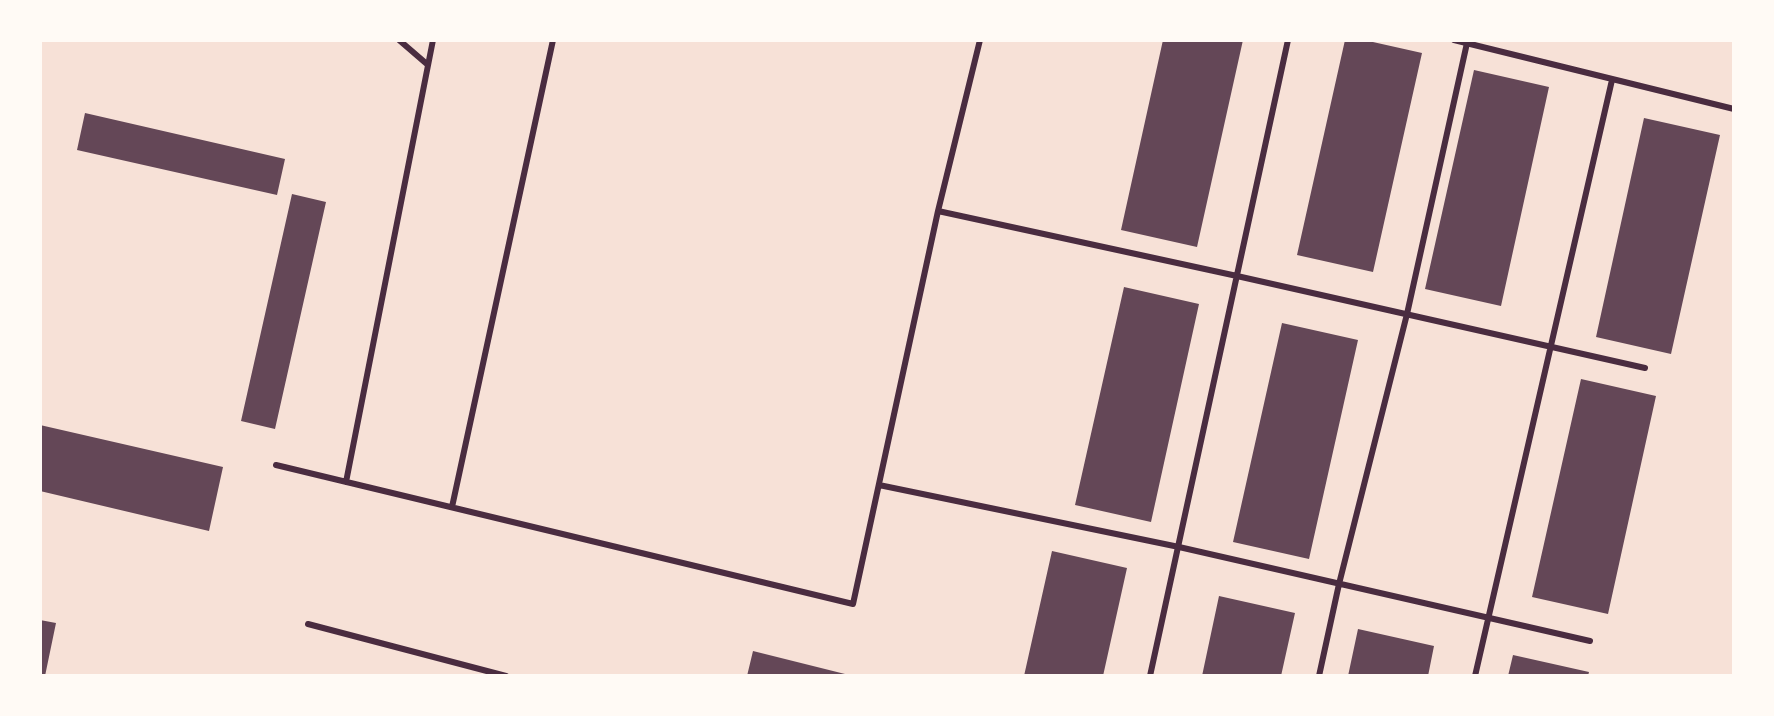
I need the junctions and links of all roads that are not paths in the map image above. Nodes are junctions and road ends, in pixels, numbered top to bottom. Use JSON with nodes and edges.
{"nodes":[{"id":1,"x":399,"y":40,"type":"edge"},
{"id":2,"x":433,"y":40,"type":"edge"},
{"id":3,"x":553,"y":40,"type":"edge"},
{"id":4,"x":980,"y":40,"type":"edge"},
{"id":5,"x":1288,"y":40,"type":"edge"},
{"id":6,"x":1454,"y":40,"type":"edge"},
{"id":7,"x":1467,"y":43,"type":"junction"},
{"id":8,"x":428,"y":65,"type":"junction"},
{"id":9,"x":1612,"y":80,"type":"junction"},
{"id":10,"x":1734,"y":109,"type":"edge"},
{"id":11,"x":938,"y":211,"type":"junction"},
{"id":12,"x":1237,"y":276,"type":"junction"},
{"id":13,"x":1407,"y":314,"type":"junction"},
{"id":14,"x":1550,"y":346,"type":"junction"},
{"id":15,"x":1645,"y":368,"type":"dead end"},
{"id":16,"x":276,"y":465,"type":"dead end"},
{"id":17,"x":346,"y":482,"type":"junction"},
{"id":18,"x":879,"y":485,"type":"junction"},
{"id":19,"x":452,"y":507,"type":"junction"},
{"id":20,"x":1179,"y":547,"type":"junction"},
{"id":21,"x":1339,"y":584,"type":"junction"},
{"id":22,"x":1489,"y":618,"type":"junction"},
{"id":23,"x":308,"y":624,"type":"dead end"},
{"id":24,"x":1590,"y":641,"type":"dead end"},
{"id":25,"x":506,"y":676,"type":"edge"},
{"id":26,"x":1150,"y":676,"type":"edge"},
{"id":27,"x":1319,"y":676,"type":"edge"},
{"id":28,"x":1475,"y":676,"type":"edge"}],
"edges":[{"from":1,"to":8,"type":"lane"},
{"from":2,"to":8,"type":"lane"},
{"from":3,"to":19,"type":"lane"},
{"from":4,"to":11,"type":"lane"},
{"from":5,"to":12,"type":"lane"},
{"from":6,"to":7,"type":"lane"},
{"from":7,"to":9,"type":"lane"},
{"from":7,"to":13,"type":"lane"},
{"from":8,"to":17,"type":"lane"},
{"from":9,"to":10,"type":"lane"},
{"from":9,"to":14,"type":"lane"},
{"from":11,"to":12,"type":"lane"},
{"from":11,"to":18,"type":"lane"},
{"from":12,"to":13,"type":"lane"},
{"from":12,"to":20,"type":"lane"},
{"from":13,"to":14,"type":"lane"},
{"from":13,"to":21,"type":"lane"},
{"from":14,"to":15,"type":"lane"},
{"from":14,"to":22,"type":"lane"},
{"from":16,"to":17,"type":"lane"},
{"from":17,"to":19,"type":"lane"},
{"from":18,"to":19,"type":"lane"},
{"from":18,"to":20,"type":"lane"},
{"from":20,"to":21,"type":"lane"},
{"from":20,"to":26,"type":"lane"},
{"from":21,"to":22,"type":"lane"},
{"from":21,"to":27,"type":"lane"},
{"from":22,"to":24,"type":"lane"},
{"from":22,"to":28,"type":"lane"},
{"from":23,"to":25,"type":"lane"}]}
